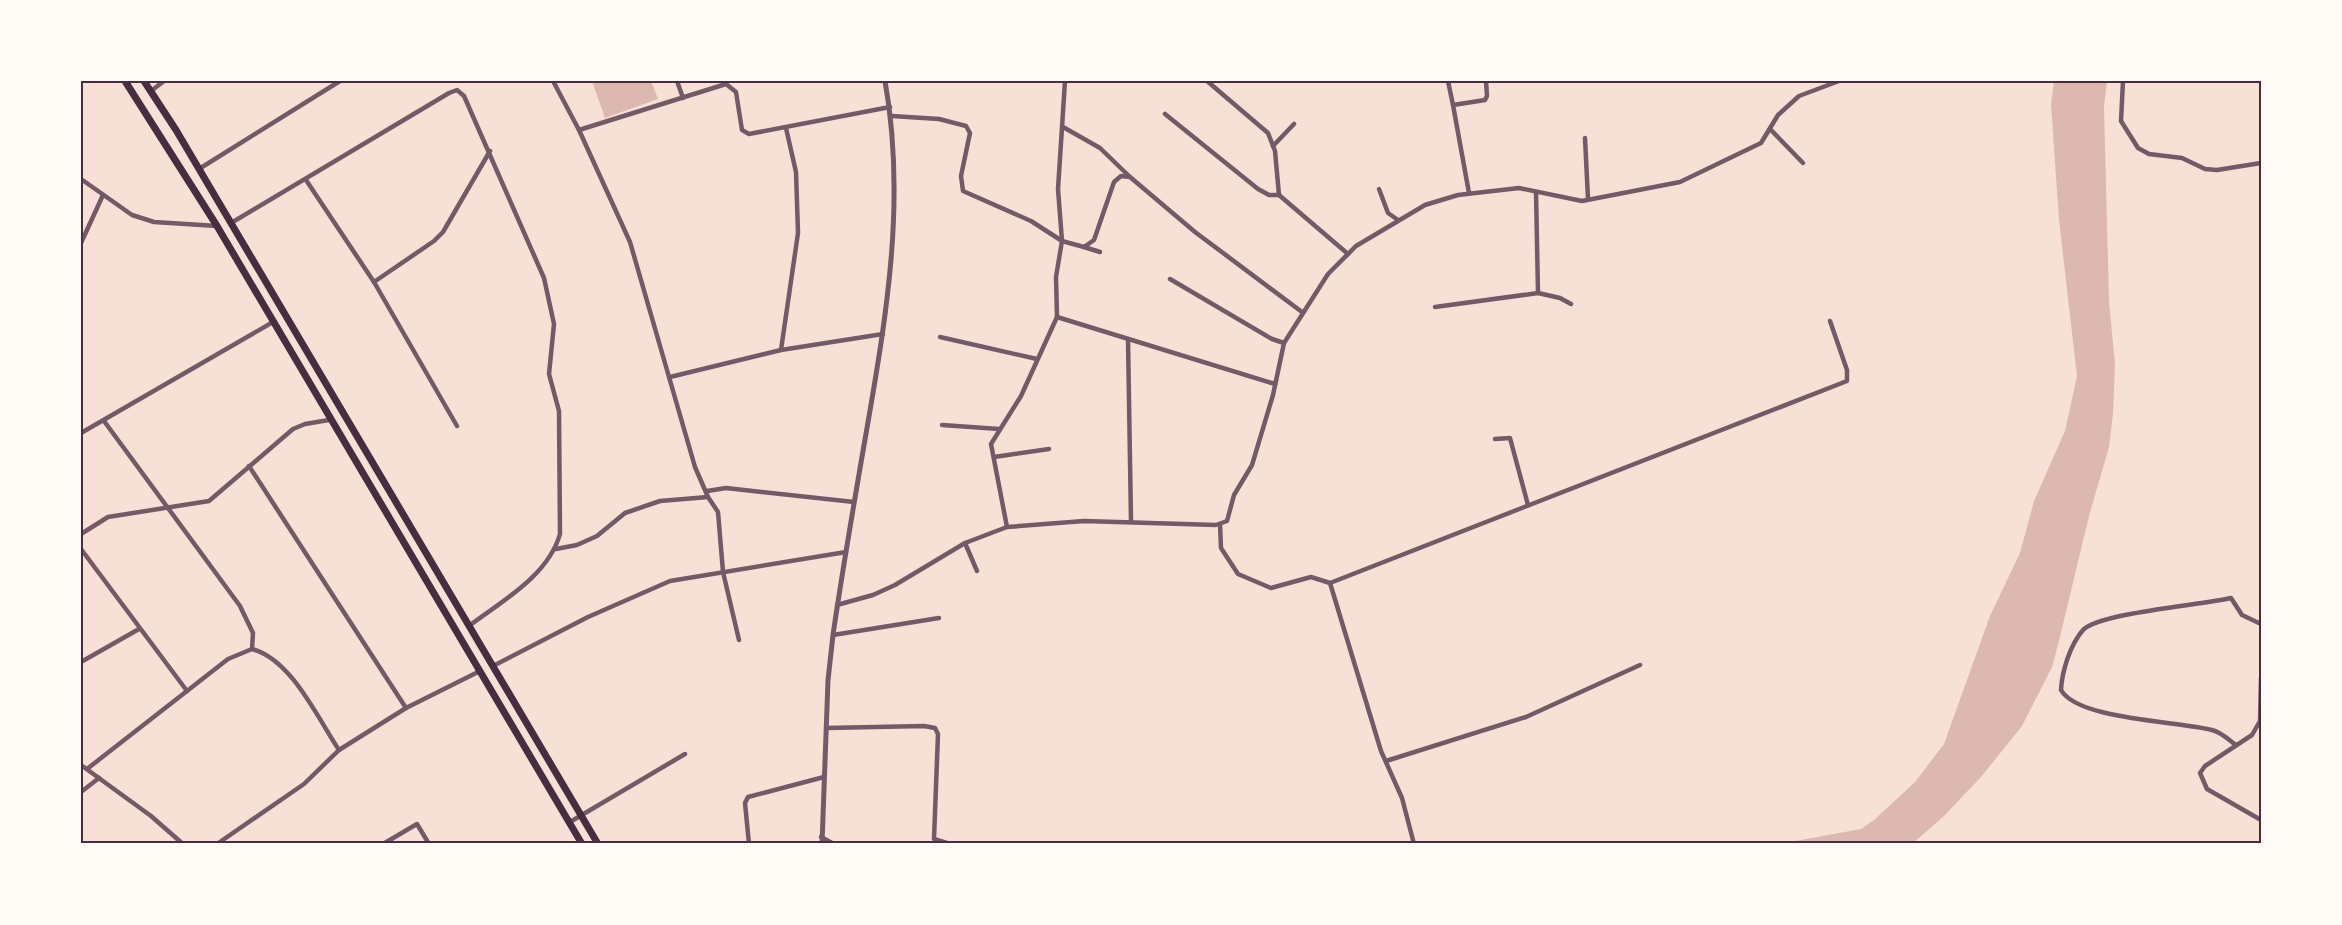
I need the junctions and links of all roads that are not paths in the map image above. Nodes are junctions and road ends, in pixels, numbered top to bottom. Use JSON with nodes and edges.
{"nodes":[{"id":1,"x":125,"y":81,"type":"edge"},
{"id":2,"x":144,"y":81,"type":"edge"},
{"id":3,"x":164,"y":81,"type":"edge"},
{"id":4,"x":340,"y":81,"type":"edge"},
{"id":5,"x":457,"y":81,"type":"edge"},
{"id":6,"x":553,"y":81,"type":"edge"},
{"id":7,"x":677,"y":81,"type":"edge"},
{"id":8,"x":885,"y":81,"type":"edge"},
{"id":9,"x":1065,"y":81,"type":"edge"},
{"id":10,"x":1207,"y":81,"type":"edge"},
{"id":11,"x":1448,"y":81,"type":"edge"},
{"id":12,"x":1486,"y":81,"type":"edge"},
{"id":13,"x":1839,"y":81,"type":"edge"},
{"id":14,"x":2123,"y":81,"type":"edge"},
{"id":15,"x":151,"y":90,"type":"junction"},
{"id":16,"x":458,"y":90,"type":"junction"},
{"id":17,"x":683,"y":98,"type":"junction"},
{"id":18,"x":1453,"y":105,"type":"junction"},
{"id":19,"x":890,"y":107,"type":"junction"},
{"id":20,"x":1166,"y":114,"type":"dead end"},
{"id":21,"x":892,"y":116,"type":"junction"},
{"id":22,"x":1294,"y":124,"type":"dead end"},
{"id":23,"x":1063,"y":127,"type":"junction"},
{"id":24,"x":786,"y":128,"type":"junction"},
{"id":25,"x":579,"y":129,"type":"junction"},
{"id":26,"x":1771,"y":130,"type":"junction"},
{"id":27,"x":1585,"y":138,"type":"dead end"},
{"id":28,"x":1273,"y":146,"type":"junction"},
{"id":29,"x":490,"y":151,"type":"junction"},
{"id":30,"x":1803,"y":163,"type":"dead end"},
{"id":31,"x":2261,"y":163,"type":"edge"},
{"id":32,"x":199,"y":169,"type":"junction"},
{"id":33,"x":1130,"y":177,"type":"junction"},
{"id":34,"x":81,"y":179,"type":"edge"},
{"id":35,"x":306,"y":180,"type":"junction"},
{"id":36,"x":1379,"y":189,"type":"dead end"},
{"id":37,"x":1536,"y":192,"type":"junction"},
{"id":38,"x":1469,"y":193,"type":"junction"},
{"id":39,"x":103,"y":195,"type":"junction"},
{"id":40,"x":1279,"y":195,"type":"junction"},
{"id":41,"x":1588,"y":199,"type":"junction"},
{"id":42,"x":1103,"y":214,"type":"junction"},
{"id":43,"x":1111,"y":216,"type":"dead end"},
{"id":44,"x":1398,"y":220,"type":"junction"},
{"id":45,"x":231,"y":223,"type":"junction"},
{"id":46,"x":217,"y":226,"type":"junction"},
{"id":47,"x":1062,"y":241,"type":"junction"},
{"id":48,"x":81,"y":243,"type":"edge"},
{"id":49,"x":1083,"y":247,"type":"junction"},
{"id":50,"x":1100,"y":252,"type":"dead end"},
{"id":51,"x":1348,"y":254,"type":"junction"},
{"id":52,"x":1170,"y":279,"type":"dead end"},
{"id":53,"x":374,"y":282,"type":"junction"},
{"id":54,"x":1538,"y":293,"type":"junction"},
{"id":55,"x":1571,"y":304,"type":"dead end"},
{"id":56,"x":1435,"y":307,"type":"dead end"},
{"id":57,"x":1302,"y":312,"type":"junction"},
{"id":58,"x":1057,"y":317,"type":"junction"},
{"id":59,"x":1830,"y":321,"type":"dead end"},
{"id":60,"x":273,"y":322,"type":"junction"},
{"id":61,"x":883,"y":334,"type":"junction"},
{"id":62,"x":940,"y":337,"type":"dead end"},
{"id":63,"x":1128,"y":339,"type":"junction"},
{"id":64,"x":1284,"y":343,"type":"junction"},
{"id":65,"x":781,"y":350,"type":"junction"},
{"id":66,"x":1037,"y":359,"type":"junction"},
{"id":67,"x":670,"y":377,"type":"junction"},
{"id":68,"x":1275,"y":384,"type":"junction"},
{"id":69,"x":329,"y":420,"type":"junction"},
{"id":70,"x":104,"y":421,"type":"junction"},
{"id":71,"x":942,"y":425,"type":"dead end"},
{"id":72,"x":457,"y":426,"type":"dead end"},
{"id":73,"x":999,"y":429,"type":"junction"},
{"id":74,"x":81,"y":434,"type":"edge"},
{"id":75,"x":1495,"y":439,"type":"dead end"},
{"id":76,"x":1049,"y":449,"type":"dead end"},
{"id":77,"x":994,"y":457,"type":"junction"},
{"id":78,"x":249,"y":466,"type":"junction"},
{"id":79,"x":707,"y":494,"type":"junction"},
{"id":80,"x":854,"y":502,"type":"junction"},
{"id":81,"x":1528,"y":505,"type":"junction"},
{"id":82,"x":168,"y":507,"type":"junction"},
{"id":83,"x":1131,"y":521,"type":"junction"},
{"id":84,"x":1220,"y":524,"type":"junction"},
{"id":85,"x":1007,"y":527,"type":"junction"},
{"id":86,"x":81,"y":534,"type":"edge"},
{"id":87,"x":965,"y":543,"type":"junction"},
{"id":88,"x":81,"y":549,"type":"edge"},
{"id":89,"x":556,"y":549,"type":"junction"},
{"id":90,"x":846,"y":552,"type":"junction"},
{"id":91,"x":977,"y":571,"type":"dead end"},
{"id":92,"x":723,"y":572,"type":"junction"},
{"id":93,"x":1330,"y":583,"type":"junction"},
{"id":94,"x":837,"y":605,"type":"junction"},
{"id":95,"x":939,"y":618,"type":"dead end"},
{"id":96,"x":2261,"y":624,"type":"edge"},
{"id":97,"x":469,"y":626,"type":"junction"},
{"id":98,"x":139,"y":629,"type":"junction"},
{"id":99,"x":833,"y":635,"type":"junction"},
{"id":100,"x":739,"y":640,"type":"dead end"},
{"id":101,"x":252,"y":649,"type":"junction"},
{"id":102,"x":81,"y":662,"type":"edge"},
{"id":103,"x":1640,"y":665,"type":"dead end"},
{"id":104,"x":493,"y":666,"type":"junction"},
{"id":105,"x":478,"y":672,"type":"junction"},
{"id":106,"x":2261,"y":678,"type":"edge"},
{"id":107,"x":187,"y":691,"type":"junction"},
{"id":108,"x":406,"y":708,"type":"junction"},
{"id":109,"x":826,"y":728,"type":"junction"},
{"id":110,"x":2236,"y":745,"type":"junction"},
{"id":111,"x":339,"y":750,"type":"junction"},
{"id":112,"x":685,"y":754,"type":"dead end"},
{"id":113,"x":1386,"y":761,"type":"junction"},
{"id":114,"x":81,"y":765,"type":"edge"},
{"id":115,"x":87,"y":769,"type":"junction"},
{"id":116,"x":824,"y":777,"type":"junction"},
{"id":117,"x":99,"y":778,"type":"junction"},
{"id":118,"x":81,"y":792,"type":"edge"},
{"id":119,"x":582,"y":815,"type":"junction"},
{"id":120,"x":2261,"y":820,"type":"edge"},
{"id":121,"x":570,"y":822,"type":"junction"},
{"id":122,"x":822,"y":841,"type":"edge"},
{"id":123,"x":934,"y":841,"type":"edge"},
{"id":124,"x":183,"y":844,"type":"edge"},
{"id":125,"x":217,"y":844,"type":"edge"},
{"id":126,"x":383,"y":844,"type":"edge"},
{"id":127,"x":429,"y":844,"type":"edge"},
{"id":128,"x":582,"y":844,"type":"edge"},
{"id":129,"x":598,"y":844,"type":"edge"},
{"id":130,"x":749,"y":844,"type":"edge"},
{"id":131,"x":834,"y":844,"type":"edge"},
{"id":132,"x":950,"y":844,"type":"edge"},
{"id":133,"x":1414,"y":844,"type":"edge"}],
"edges":[{"from":1,"to":46,"type":"main road"},
{"from":2,"to":15,"type":"main road"},
{"from":3,"to":15,"type":"street"},
{"from":4,"to":32,"type":"street"},
{"from":5,"to":16,"type":"street"},
{"from":6,"to":25,"type":"street"},
{"from":7,"to":17,"type":"street"},
{"from":8,"to":19,"type":"street"},
{"from":9,"to":23,"type":"street"},
{"from":10,"to":28,"type":"street"},
{"from":11,"to":18,"type":"street"},
{"from":12,"to":18,"type":"street"},
{"from":13,"to":26,"type":"street"},
{"from":14,"to":31,"type":"street"},
{"from":15,"to":32,"type":"main road"},
{"from":16,"to":29,"type":"street"},
{"from":16,"to":35,"type":"street"},
{"from":17,"to":24,"type":"street"},
{"from":17,"to":25,"type":"street"},
{"from":18,"to":38,"type":"street"},
{"from":19,"to":21,"type":"street"},
{"from":19,"to":24,"type":"street"},
{"from":20,"to":40,"type":"street"},
{"from":21,"to":47,"type":"street"},
{"from":21,"to":61,"type":"street"},
{"from":22,"to":28,"type":"street"},
{"from":23,"to":33,"type":"street"},
{"from":23,"to":47,"type":"street"},
{"from":24,"to":65,"type":"street"},
{"from":25,"to":67,"type":"street"},
{"from":26,"to":30,"type":"street"},
{"from":26,"to":41,"type":"street"},
{"from":27,"to":41,"type":"street"},
{"from":28,"to":40,"type":"street"},
{"from":29,"to":53,"type":"street"},
{"from":29,"to":89,"type":"street"},
{"from":32,"to":45,"type":"main road"},
{"from":33,"to":42,"type":"street"},
{"from":33,"to":57,"type":"street"},
{"from":34,"to":39,"type":"street"},
{"from":35,"to":45,"type":"street"},
{"from":35,"to":53,"type":"street"},
{"from":36,"to":44,"type":"street"},
{"from":37,"to":38,"type":"street"},
{"from":37,"to":41,"type":"street"},
{"from":37,"to":54,"type":"street"},
{"from":38,"to":44,"type":"street"},
{"from":39,"to":46,"type":"street"},
{"from":39,"to":48,"type":"street"},
{"from":40,"to":51,"type":"street"},
{"from":42,"to":43,"type":"street"},
{"from":42,"to":49,"type":"street"},
{"from":44,"to":51,"type":"street"},
{"from":45,"to":97,"type":"main road"},
{"from":46,"to":60,"type":"main road"},
{"from":47,"to":49,"type":"street"},
{"from":47,"to":58,"type":"street"},
{"from":49,"to":50,"type":"street"},
{"from":51,"to":57,"type":"street"},
{"from":52,"to":64,"type":"street"},
{"from":53,"to":72,"type":"street"},
{"from":54,"to":55,"type":"street"},
{"from":54,"to":56,"type":"street"},
{"from":57,"to":64,"type":"street"},
{"from":58,"to":63,"type":"street"},
{"from":58,"to":66,"type":"street"},
{"from":59,"to":81,"type":"street"},
{"from":60,"to":69,"type":"main road"},
{"from":60,"to":70,"type":"street"},
{"from":61,"to":65,"type":"street"},
{"from":61,"to":80,"type":"street"},
{"from":62,"to":66,"type":"street"},
{"from":63,"to":68,"type":"street"},
{"from":63,"to":83,"type":"street"},
{"from":64,"to":68,"type":"street"},
{"from":65,"to":67,"type":"street"},
{"from":66,"to":73,"type":"street"},
{"from":67,"to":79,"type":"street"},
{"from":68,"to":84,"type":"street"},
{"from":69,"to":78,"type":"street"},
{"from":69,"to":105,"type":"main road"},
{"from":70,"to":74,"type":"street"},
{"from":70,"to":82,"type":"street"},
{"from":71,"to":73,"type":"street"},
{"from":73,"to":77,"type":"street"},
{"from":75,"to":81,"type":"street"},
{"from":76,"to":77,"type":"street"},
{"from":77,"to":85,"type":"street"},
{"from":78,"to":82,"type":"street"},
{"from":78,"to":108,"type":"street"},
{"from":79,"to":80,"type":"street"},
{"from":79,"to":89,"type":"street"},
{"from":79,"to":92,"type":"street"},
{"from":80,"to":90,"type":"street"},
{"from":81,"to":93,"type":"street"},
{"from":82,"to":86,"type":"street"},
{"from":82,"to":101,"type":"street"},
{"from":83,"to":84,"type":"street"},
{"from":83,"to":85,"type":"street"},
{"from":84,"to":93,"type":"street"},
{"from":85,"to":87,"type":"street"},
{"from":87,"to":91,"type":"street"},
{"from":87,"to":94,"type":"street"},
{"from":88,"to":98,"type":"street"},
{"from":89,"to":97,"type":"street"},
{"from":90,"to":92,"type":"street"},
{"from":90,"to":94,"type":"street"},
{"from":92,"to":100,"type":"street"},
{"from":92,"to":104,"type":"street"},
{"from":93,"to":113,"type":"street"},
{"from":94,"to":99,"type":"street"},
{"from":95,"to":99,"type":"street"},
{"from":96,"to":110,"type":"street"},
{"from":97,"to":104,"type":"main road"},
{"from":98,"to":102,"type":"street"},
{"from":98,"to":107,"type":"street"},
{"from":99,"to":109,"type":"street"},
{"from":101,"to":107,"type":"street"},
{"from":101,"to":111,"type":"street"},
{"from":103,"to":113,"type":"street"},
{"from":104,"to":119,"type":"main road"},
{"from":105,"to":108,"type":"street"},
{"from":105,"to":121,"type":"main road"},
{"from":106,"to":110,"type":"street"},
{"from":107,"to":115,"type":"street"},
{"from":108,"to":111,"type":"street"},
{"from":109,"to":116,"type":"street"},
{"from":109,"to":123,"type":"street"},
{"from":110,"to":120,"type":"street"},
{"from":111,"to":125,"type":"street"},
{"from":112,"to":119,"type":"street"},
{"from":113,"to":133,"type":"street"},
{"from":114,"to":115,"type":"street"},
{"from":115,"to":117,"type":"street"},
{"from":116,"to":122,"type":"street"},
{"from":116,"to":130,"type":"street"},
{"from":117,"to":118,"type":"street"},
{"from":117,"to":124,"type":"street"},
{"from":119,"to":121,"type":"street"},
{"from":119,"to":129,"type":"main road"},
{"from":121,"to":128,"type":"main road"},
{"from":122,"to":131,"type":"street"},
{"from":123,"to":132,"type":"street"},
{"from":126,"to":127,"type":"street"}]}
